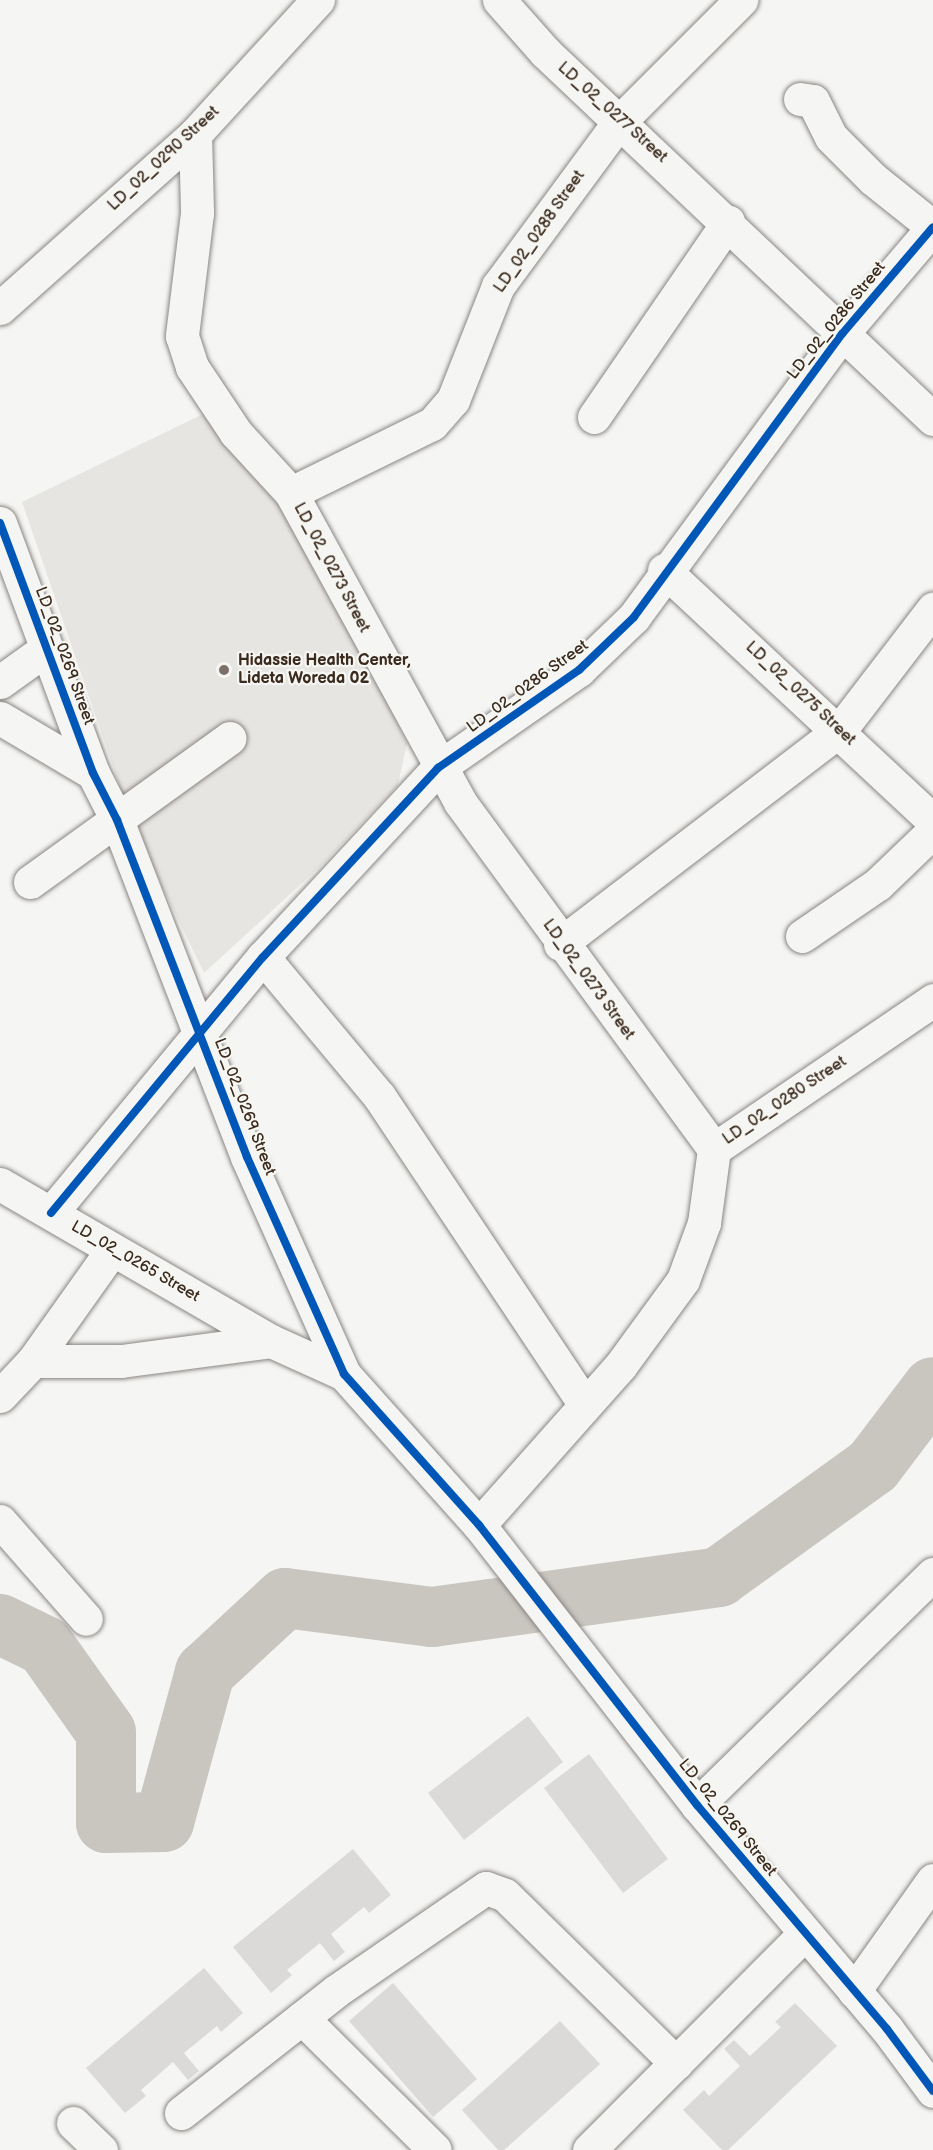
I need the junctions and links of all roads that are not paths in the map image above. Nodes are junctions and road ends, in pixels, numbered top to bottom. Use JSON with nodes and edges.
{"nodes":[{"id":1,"x":318,"y":0,"type":"edge"},
{"id":2,"x":500,"y":0,"type":"edge"},
{"id":3,"x":741,"y":0,"type":"edge"},
{"id":4,"x":800,"y":99,"type":"dead end"},
{"id":5,"x":619,"y":122,"type":"junction"},
{"id":6,"x":195,"y":134,"type":"junction"},
{"id":7,"x":729,"y":222,"type":"junction"},
{"id":8,"x":933,"y":227,"type":"edge"},
{"id":9,"x":0,"y":308,"type":"edge"},
{"id":10,"x":842,"y":334,"type":"junction"},
{"id":11,"x":594,"y":417,"type":"dead end"},
{"id":12,"x":933,"y":419,"type":"edge"},
{"id":13,"x":291,"y":493,"type":"junction"},
{"id":14,"x":0,"y":523,"type":"edge"},
{"id":15,"x":664,"y":570,"type":"junction"},
{"id":16,"x":933,"y":609,"type":"edge"},
{"id":17,"x":46,"y":649,"type":"junction"},
{"id":18,"x":0,"y":682,"type":"edge"},
{"id":19,"x":0,"y":718,"type":"edge"},
{"id":20,"x":840,"y":730,"type":"junction"},
{"id":21,"x":230,"y":738,"type":"dead end"},
{"id":22,"x":438,"y":768,"type":"junction"},
{"id":23,"x":93,"y":773,"type":"junction"},
{"id":24,"x":117,"y":820,"type":"junction"},
{"id":25,"x":933,"y":821,"type":"edge"},
{"id":26,"x":933,"y":831,"type":"edge"},
{"id":27,"x":30,"y":882,"type":"dead end"},
{"id":28,"x":801,"y":936,"type":"dead end"},
{"id":29,"x":560,"y":944,"type":"junction"},
{"id":30,"x":263,"y":957,"type":"junction"},
{"id":31,"x":933,"y":1000,"type":"edge"},
{"id":32,"x":201,"y":1033,"type":"junction"},
{"id":33,"x":714,"y":1149,"type":"junction"},
{"id":34,"x":0,"y":1184,"type":"edge"},
{"id":35,"x":51,"y":1213,"type":"junction"},
{"id":36,"x":112,"y":1250,"type":"junction"},
{"id":37,"x":271,"y":1341,"type":"junction"},
{"id":38,"x":33,"y":1360,"type":"junction"},
{"id":39,"x":344,"y":1374,"type":"junction"},
{"id":40,"x":0,"y":1396,"type":"edge"},
{"id":41,"x":585,"y":1405,"type":"junction"},
{"id":42,"x":0,"y":1521,"type":"edge"},
{"id":43,"x":479,"y":1525,"type":"junction"},
{"id":44,"x":933,"y":1574,"type":"edge"},
{"id":45,"x":86,"y":1619,"type":"dead end"},
{"id":46,"x":697,"y":1805,"type":"junction"},
{"id":47,"x":933,"y":1880,"type":"edge"},
{"id":48,"x":805,"y":1933,"type":"junction"},
{"id":49,"x":854,"y":1991,"type":"junction"},
{"id":50,"x":302,"y":2018,"type":"junction"},
{"id":51,"x":676,"y":2063,"type":"junction"},
{"id":52,"x":933,"y":2091,"type":"edge"},
{"id":53,"x":181,"y":2113,"type":"dead end"},
{"id":54,"x":73,"y":2123,"type":"dead end"},
{"id":55,"x":101,"y":2150,"type":"edge"},
{"id":56,"x":435,"y":2150,"type":"edge"},
{"id":57,"x":589,"y":2150,"type":"edge"}],
"edges":[{"from":1,"to":6,"type":"street","name":"LD_02_0290 Street"},
{"from":2,"to":5,"type":"street","name":"LD_02_0277 Street"},
{"from":3,"to":5,"type":"street","name":"LD_02_0288 Street"},
{"from":4,"to":8,"type":"street","name":"LD_02_0286 Street"},
{"from":5,"to":7,"type":"street","name":"LD_02_0277 Street"},
{"from":5,"to":13,"type":"street","name":"LD_02_0288 Street"},
{"from":6,"to":9,"type":"street","name":"LD_02_0290 Street"},
{"from":6,"to":13,"type":"street","name":"LD_02_0273 Street"},
{"from":7,"to":10,"type":"street","name":"LD_02_0277 Street"},
{"from":7,"to":11,"type":"street"},
{"from":8,"to":10,"type":"street","name":"LD_02_0286 Street"},
{"from":10,"to":12,"type":"street","name":"LD_02_0277 Street"},
{"from":10,"to":15,"type":"street","name":"LD_02_0286 Street"},
{"from":13,"to":22,"type":"street","name":"LD_02_0273 Street"},
{"from":14,"to":17,"type":"street","name":"LD_02_0269 Street"},
{"from":15,"to":20,"type":"street","name":"LD_02_0275 Street"},
{"from":15,"to":22,"type":"street","name":"LD_02_0286 Street"},
{"from":16,"to":20,"type":"street"},
{"from":17,"to":18,"type":"street"},
{"from":17,"to":23,"type":"street","name":"LD_02_0269 Street"},
{"from":19,"to":23,"type":"street"},
{"from":20,"to":25,"type":"street","name":"LD_02_0275 Street"},
{"from":20,"to":29,"type":"street"},
{"from":21,"to":24,"type":"street"},
{"from":22,"to":29,"type":"street","name":"LD_02_0273 Street"},
{"from":22,"to":30,"type":"street","name":"LD_02_0286 Street"},
{"from":23,"to":24,"type":"street","name":"LD_02_0269 Street"},
{"from":24,"to":27,"type":"street"},
{"from":24,"to":32,"type":"street","name":"LD_02_0269 Street"},
{"from":26,"to":28,"type":"street"},
{"from":29,"to":33,"type":"street","name":"LD_02_0273 Street"},
{"from":30,"to":32,"type":"street","name":"LD_02_0286 Street"},
{"from":30,"to":41,"type":"street"},
{"from":31,"to":33,"type":"street","name":"LD_02_0280 Street"},
{"from":32,"to":35,"type":"street","name":"LD_02_0286 Street"},
{"from":32,"to":39,"type":"street","name":"LD_02_0269 Street"},
{"from":33,"to":41,"type":"street","name":"LD_02_0280 Street"},
{"from":34,"to":35,"type":"street","name":"LD_02_0265 Street"},
{"from":35,"to":36,"type":"street","name":"LD_02_0265 Street"},
{"from":36,"to":37,"type":"street","name":"LD_02_0265 Street"},
{"from":36,"to":38,"type":"street"},
{"from":37,"to":38,"type":"street"},
{"from":37,"to":39,"type":"street","name":"LD_02_0265 Street"},
{"from":38,"to":40,"type":"street"},
{"from":39,"to":43,"type":"street","name":"LD_02_0269 Street"},
{"from":41,"to":43,"type":"street","name":"LD_02_0280 Street"},
{"from":42,"to":45,"type":"street"},
{"from":43,"to":46,"type":"street","name":"LD_02_0269 Street"},
{"from":44,"to":46,"type":"street"},
{"from":46,"to":48,"type":"street","name":"LD_02_0269 Street"},
{"from":47,"to":49,"type":"street"},
{"from":48,"to":49,"type":"street","name":"LD_02_0269 Street"},
{"from":48,"to":51,"type":"street"},
{"from":49,"to":52,"type":"street","name":"LD_02_0269 Street"},
{"from":50,"to":51,"type":"street"},
{"from":50,"to":53,"type":"street"},
{"from":50,"to":56,"type":"street"},
{"from":51,"to":57,"type":"street"},
{"from":54,"to":55,"type":"street"}]}
